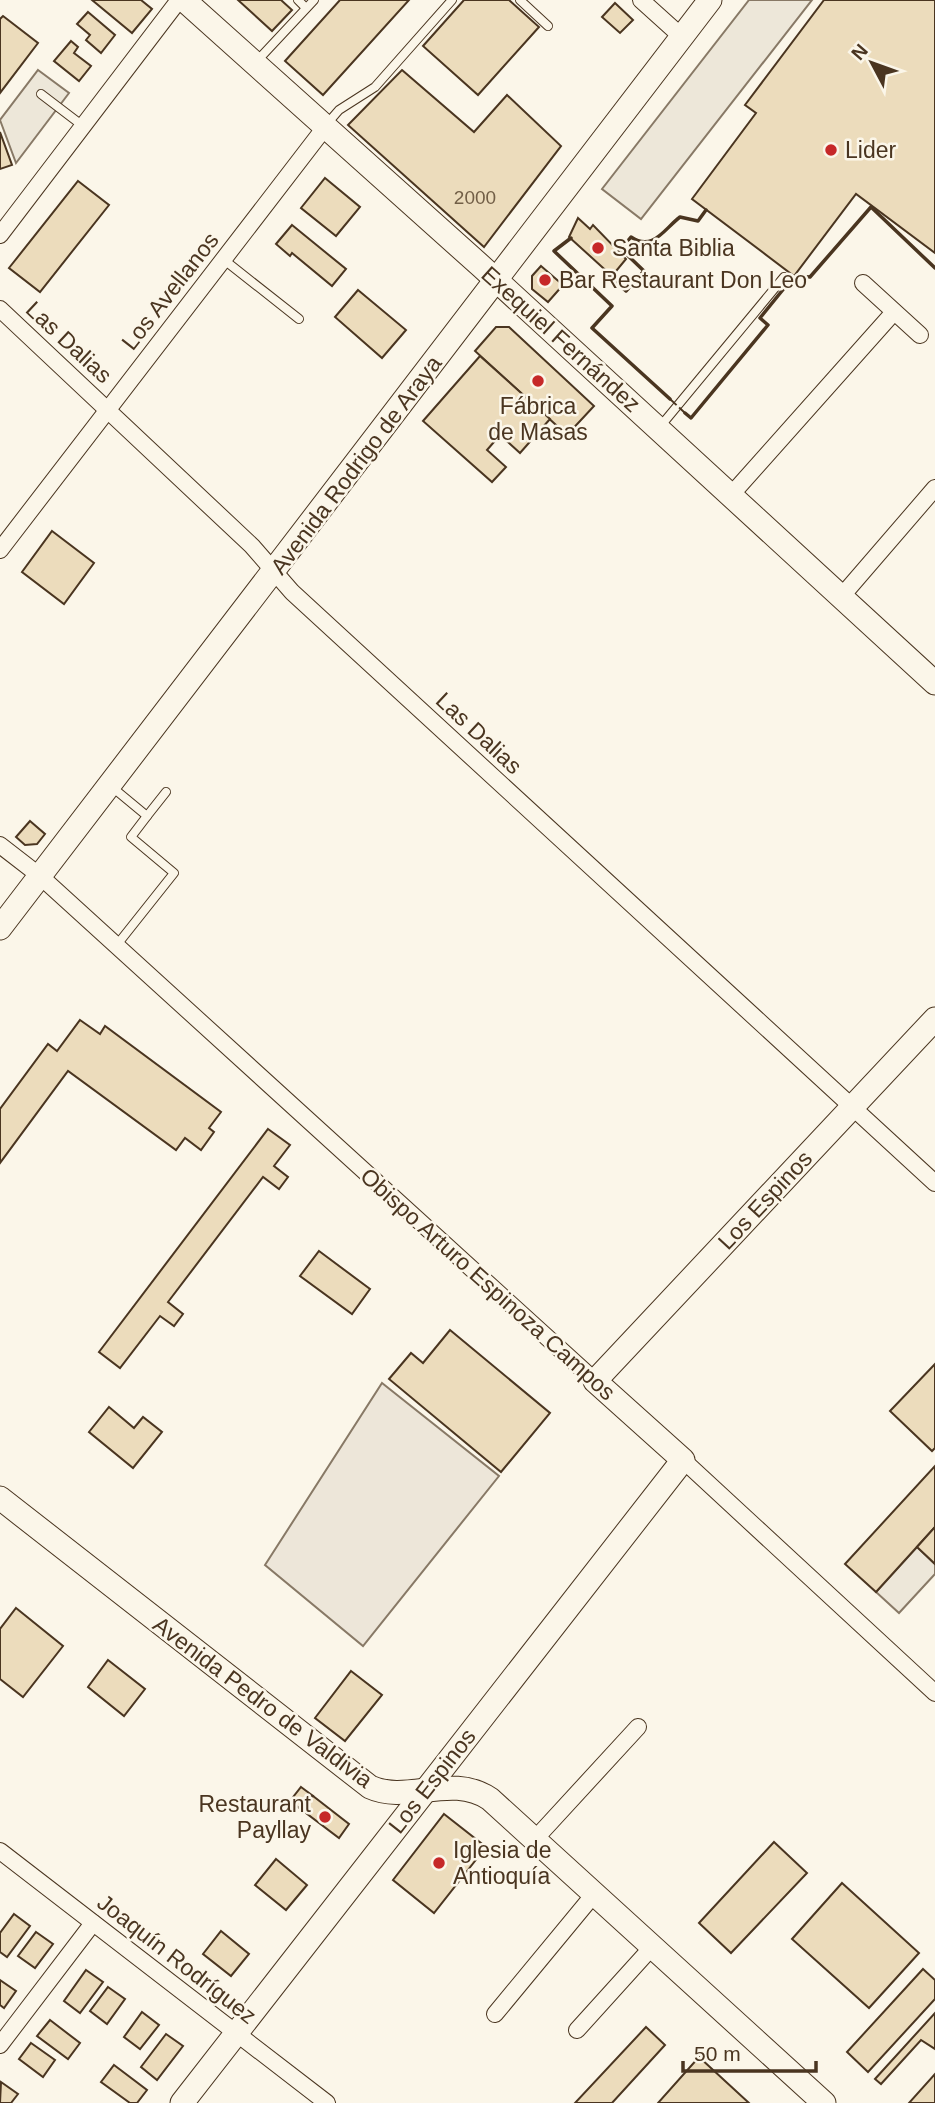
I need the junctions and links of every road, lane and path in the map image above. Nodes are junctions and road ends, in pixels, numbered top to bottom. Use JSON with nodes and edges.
{"nodes":[{"id":1,"x":181,"y":0,"type":"edge"},
{"id":2,"x":298,"y":0,"type":"edge"},
{"id":3,"x":314,"y":0,"type":"edge"},
{"id":4,"x":452,"y":0,"type":"edge"},
{"id":5,"x":520,"y":0,"type":"edge"},
{"id":6,"x":641,"y":0,"type":"edge"},
{"id":7,"x":710,"y":0,"type":"edge"},
{"id":8,"x":306,"y":8,"type":"junction"},
{"id":9,"x":548,"y":26,"type":"dead end"},
{"id":10,"x":682,"y":37,"type":"junction"},
{"id":11,"x":256,"y":62,"type":"junction"},
{"id":12,"x":41,"y":94,"type":"dead end"},
{"id":13,"x":83,"y":126,"type":"junction"},
{"id":14,"x":326,"y":126,"type":"junction"},
{"id":15,"x":0,"y":235,"type":"edge"},
{"id":16,"x":223,"y":259,"type":"junction"},
{"id":17,"x":784,"y":277,"type":"dead end"},
{"id":18,"x":496,"y":280,"type":"junction"},
{"id":19,"x":863,"y":283,"type":"dead end"},
{"id":20,"x":0,"y":309,"type":"edge"},
{"id":21,"x":894,"y":312,"type":"junction"},
{"id":22,"x":299,"y":319,"type":"dead end"},
{"id":23,"x":920,"y":335,"type":"dead end"},
{"id":24,"x":108,"y":410,"type":"junction"},
{"id":25,"x":659,"y":429,"type":"junction"},
{"id":26,"x":935,"y":488,"type":"edge"},
{"id":27,"x":731,"y":495,"type":"junction"},
{"id":28,"x":0,"y":550,"type":"edge"},
{"id":29,"x":274,"y":572,"type":"junction"},
{"id":30,"x":841,"y":597,"type":"junction"},
{"id":31,"x":935,"y":683,"type":"edge"},
{"id":32,"x":110,"y":786,"type":"junction"},
{"id":33,"x":166,"y":792,"type":"dead end"},
{"id":34,"x":147,"y":816,"type":"junction"},
{"id":35,"x":0,"y":845,"type":"edge"},
{"id":36,"x":40,"y":876,"type":"junction"},
{"id":37,"x":0,"y":928,"type":"edge"},
{"id":38,"x":116,"y":946,"type":"junction"},
{"id":39,"x":935,"y":1019,"type":"edge"},
{"id":40,"x":852,"y":1107,"type":"junction"},
{"id":41,"x":935,"y":1183,"type":"edge"},
{"id":42,"x":595,"y":1381,"type":"junction"},
{"id":43,"x":683,"y":1460,"type":"junction"},
{"id":44,"x":0,"y":1498,"type":"edge"},
{"id":45,"x":935,"y":1693,"type":"edge"},
{"id":46,"x":638,"y":1727,"type":"dead end"},
{"id":47,"x":428,"y":1788,"type":"junction"},
{"id":48,"x":536,"y":1838,"type":"junction"},
{"id":49,"x":0,"y":1851,"type":"edge"},
{"id":50,"x":596,"y":1893,"type":"junction"},
{"id":51,"x":93,"y":1923,"type":"junction"},
{"id":52,"x":653,"y":1946,"type":"junction"},
{"id":53,"x":495,"y":2014,"type":"dead end"},
{"id":54,"x":577,"y":2030,"type":"dead end"},
{"id":55,"x":236,"y":2033,"type":"junction"},
{"id":56,"x":0,"y":2045,"type":"edge"},
{"id":57,"x":182,"y":2103,"type":"edge"},
{"id":58,"x":327,"y":2103,"type":"edge"},
{"id":59,"x":824,"y":2103,"type":"edge"}],
"edges":[{"from":1,"to":11,"type":"street","name":"Exequiel Fernández"},
{"from":1,"to":13,"type":"street"},
{"from":2,"to":8,"type":"lane"},
{"from":3,"to":8,"type":"lane"},
{"from":4,"to":14,"type":"lane"},
{"from":5,"to":9,"type":"lane"},
{"from":6,"to":10,"type":"street"},
{"from":7,"to":10,"type":"street","name":"Avenida Rodrigo de Araya"},
{"from":8,"to":11,"type":"lane"},
{"from":10,"to":18,"type":"street","name":"Avenida Rodrigo de Araya"},
{"from":11,"to":14,"type":"street","name":"Exequiel Fernández"},
{"from":12,"to":13,"type":"lane"},
{"from":13,"to":15,"type":"street"},
{"from":14,"to":16,"type":"street","name":"Los Avellanos"},
{"from":14,"to":18,"type":"street","name":"Exequiel Fernández"},
{"from":16,"to":22,"type":"lane"},
{"from":16,"to":24,"type":"street","name":"Los Avellanos"},
{"from":17,"to":25,"type":"lane"},
{"from":18,"to":25,"type":"street","name":"Exequiel Fernández"},
{"from":18,"to":29,"type":"street","name":"Avenida Rodrigo de Araya"},
{"from":19,"to":21,"type":"street"},
{"from":20,"to":24,"type":"street","name":"Las Dalias"},
{"from":21,"to":23,"type":"street"},
{"from":21,"to":27,"type":"street"},
{"from":24,"to":28,"type":"street","name":"Los Avellanos"},
{"from":24,"to":29,"type":"street","name":"Las Dalias"},
{"from":25,"to":27,"type":"street","name":"Exequiel Fernández"},
{"from":26,"to":30,"type":"street"},
{"from":27,"to":30,"type":"street","name":"Exequiel Fernández"},
{"from":29,"to":32,"type":"street","name":"Avenida Rodrigo de Araya"},
{"from":29,"to":40,"type":"street","name":"Las Dalias"},
{"from":30,"to":31,"type":"street","name":"Exequiel Fernández"},
{"from":32,"to":34,"type":"lane"},
{"from":32,"to":36,"type":"street","name":"Avenida Rodrigo de Araya"},
{"from":33,"to":34,"type":"lane"},
{"from":34,"to":38,"type":"lane"},
{"from":35,"to":36,"type":"street","name":"Obispo Arturo Espinoza Campos"},
{"from":36,"to":37,"type":"street","name":"Avenida Rodrigo de Araya"},
{"from":36,"to":38,"type":"street","name":"Obispo Arturo Espinoza Campos"},
{"from":38,"to":42,"type":"street","name":"Obispo Arturo Espinoza Campos"},
{"from":39,"to":40,"type":"street","name":"Los Espinos"},
{"from":40,"to":41,"type":"street","name":"Las Dalias"},
{"from":40,"to":42,"type":"street","name":"Los Espinos"},
{"from":42,"to":43,"type":"street","name":"Obispo Arturo Espinoza Campos"},
{"from":43,"to":45,"type":"street","name":"Obispo Arturo Espinoza Campos"},
{"from":43,"to":47,"type":"street","name":"Los Espinos"},
{"from":44,"to":47,"type":"street","name":"Avenida Pedro de Valdivia"},
{"from":46,"to":48,"type":"street"},
{"from":47,"to":48,"type":"street","name":"Avenida Pedro de Valdivia"},
{"from":47,"to":55,"type":"street","name":"Los Espinos"},
{"from":48,"to":50,"type":"street","name":"Avenida Pedro de Valdivia"},
{"from":49,"to":51,"type":"street","name":"Joaquín Rodríguez"},
{"from":50,"to":52,"type":"street","name":"Avenida Pedro de Valdivia"},
{"from":50,"to":53,"type":"street"},
{"from":51,"to":55,"type":"street","name":"Joaquín Rodríguez"},
{"from":51,"to":56,"type":"street"},
{"from":52,"to":54,"type":"street"},
{"from":52,"to":59,"type":"street","name":"Avenida Pedro de Valdivia"},
{"from":55,"to":57,"type":"street","name":"Los Espinos"},
{"from":55,"to":58,"type":"street","name":"Joaquín Rodríguez"}]}
